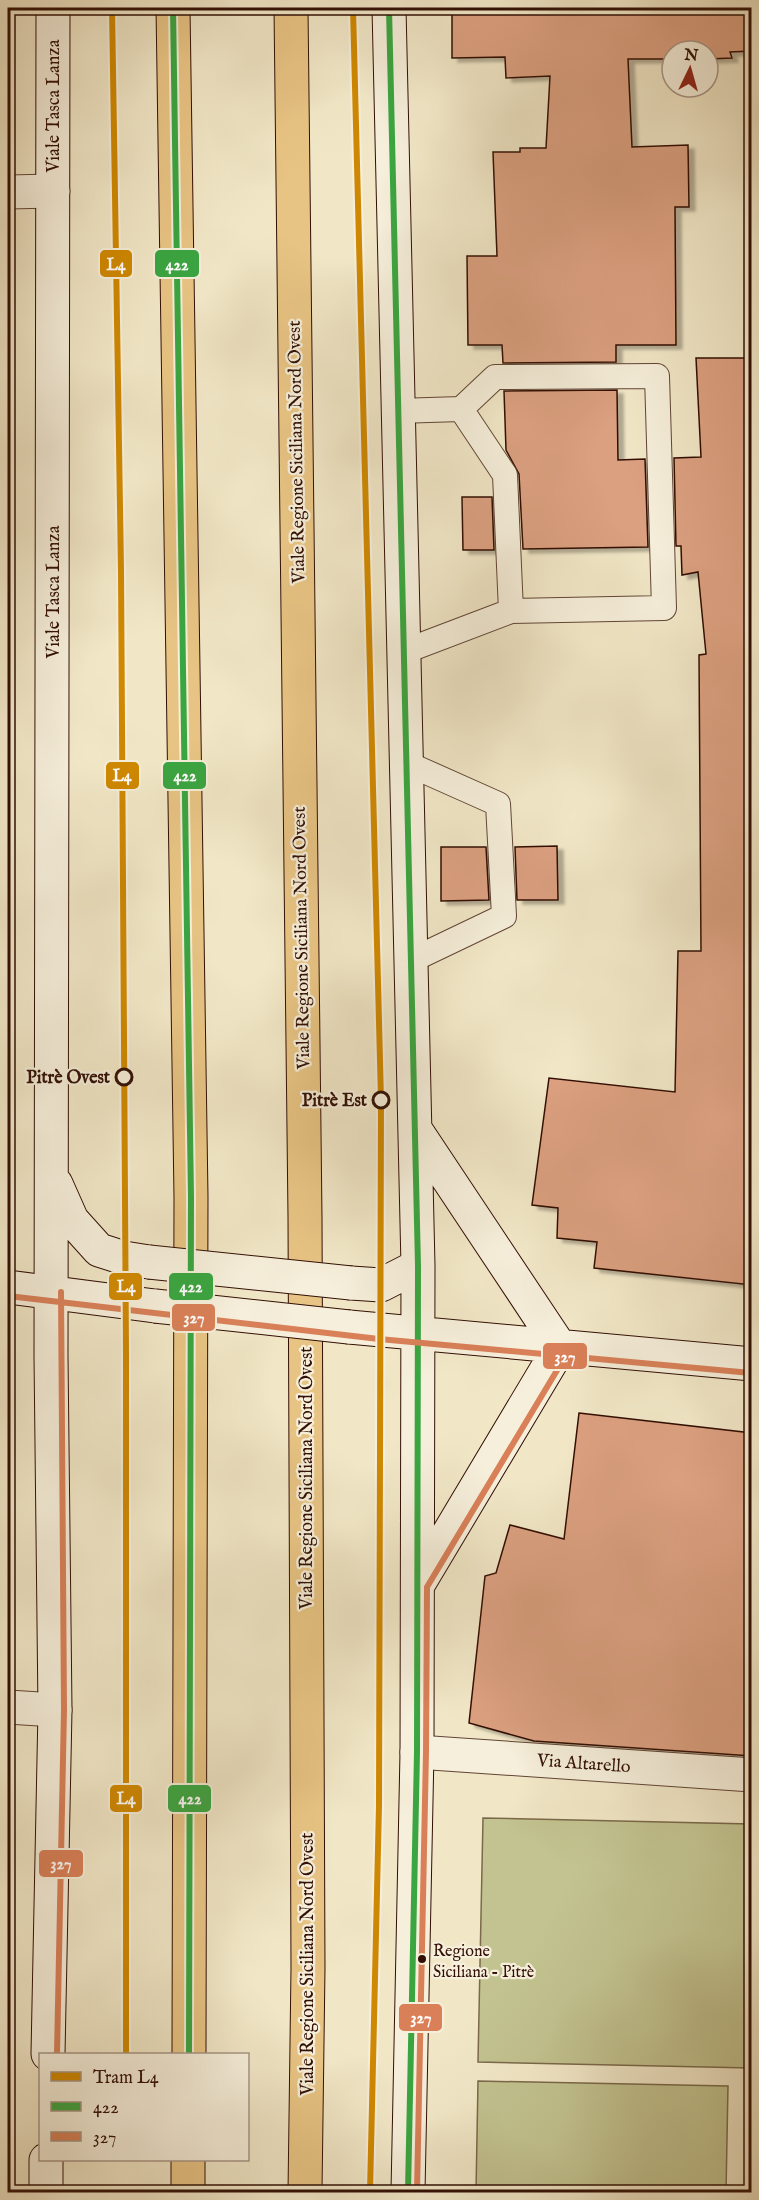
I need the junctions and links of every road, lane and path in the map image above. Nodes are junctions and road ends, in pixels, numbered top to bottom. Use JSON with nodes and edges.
{"nodes":[{"id":1,"x":53,"y":8,"type":"edge"},
{"id":2,"x":173,"y":8,"type":"edge"},
{"id":3,"x":291,"y":8,"type":"edge"},
{"id":4,"x":389,"y":8,"type":"edge"},
{"id":5,"x":53,"y":191,"type":"junction"},
{"id":6,"x":8,"y":192,"type":"edge"},
{"id":7,"x":461,"y":409,"type":"junction"},
{"id":8,"x":397,"y":411,"type":"junction"},
{"id":9,"x":511,"y":611,"type":"junction"},
{"id":10,"x":402,"y":652,"type":"junction"},
{"id":11,"x":406,"y":763,"type":"junction"},
{"id":12,"x":410,"y":961,"type":"junction"},
{"id":13,"x":415,"y":1129,"type":"junction"},
{"id":14,"x":52,"y":1177,"type":"junction"},
{"id":15,"x":418,"y":1266,"type":"junction"},
{"id":16,"x":8,"y":1287,"type":"edge"},
{"id":17,"x":52,"y":1292,"type":"junction"},
{"id":18,"x":418,"y":1334,"type":"junction"},
{"id":19,"x":560,"y":1347,"type":"junction"},
{"id":20,"x":752,"y":1365,"type":"edge"},
{"id":21,"x":418,"y":1584,"type":"junction"},
{"id":22,"x":8,"y":1707,"type":"edge"},
{"id":23,"x":55,"y":1710,"type":"junction"},
{"id":24,"x":417,"y":1752,"type":"junction"},
{"id":25,"x":752,"y":1775,"type":"edge"},
{"id":26,"x":48,"y":2053,"type":"edge"},
{"id":27,"x":189,"y":2053,"type":"edge"},
{"id":28,"x":46,"y":2161,"type":"edge"},
{"id":29,"x":188,"y":2161,"type":"edge"},
{"id":30,"x":46,"y":2193,"type":"edge"},
{"id":31,"x":188,"y":2193,"type":"edge"},
{"id":32,"x":305,"y":2193,"type":"edge"},
{"id":33,"x":408,"y":2193,"type":"edge"}],
"edges":[{"from":1,"to":5,"type":"street","name":"Viale Tasca Lanza"},
{"from":2,"to":27,"type":"main road"},
{"from":3,"to":32,"type":"main road","name":"Viale Regione Siciliana Nord Ovest"},
{"from":4,"to":8,"type":"street"},
{"from":5,"to":6,"type":"street"},
{"from":5,"to":14,"type":"street","name":"Viale Tasca Lanza"},
{"from":7,"to":8,"type":"lane"},
{"from":7,"to":9,"type":"lane"},
{"from":7,"to":9,"type":"lane"},
{"from":8,"to":10,"type":"street"},
{"from":9,"to":10,"type":"lane"},
{"from":10,"to":11,"type":"street"},
{"from":11,"to":12,"type":"street"},
{"from":11,"to":12,"type":"lane"},
{"from":12,"to":13,"type":"street"},
{"from":13,"to":15,"type":"street"},
{"from":13,"to":19,"type":"street"},
{"from":14,"to":15,"type":"street","bridge":true},
{"from":14,"to":17,"type":"street"},
{"from":15,"to":18,"type":"street"},
{"from":16,"to":17,"type":"street"},
{"from":17,"to":18,"type":"street","bridge":true},
{"from":17,"to":23,"type":"street"},
{"from":18,"to":19,"type":"street"},
{"from":18,"to":21,"type":"street"},
{"from":19,"to":20,"type":"street"},
{"from":19,"to":21,"type":"street"},
{"from":21,"to":24,"type":"street"},
{"from":22,"to":23,"type":"street"},
{"from":23,"to":26,"type":"street"},
{"from":24,"to":25,"type":"street","name":"Via Altarello"},
{"from":24,"to":33,"type":"street"},
{"from":28,"to":30,"type":"street"},
{"from":29,"to":31,"type":"main road"}]}
